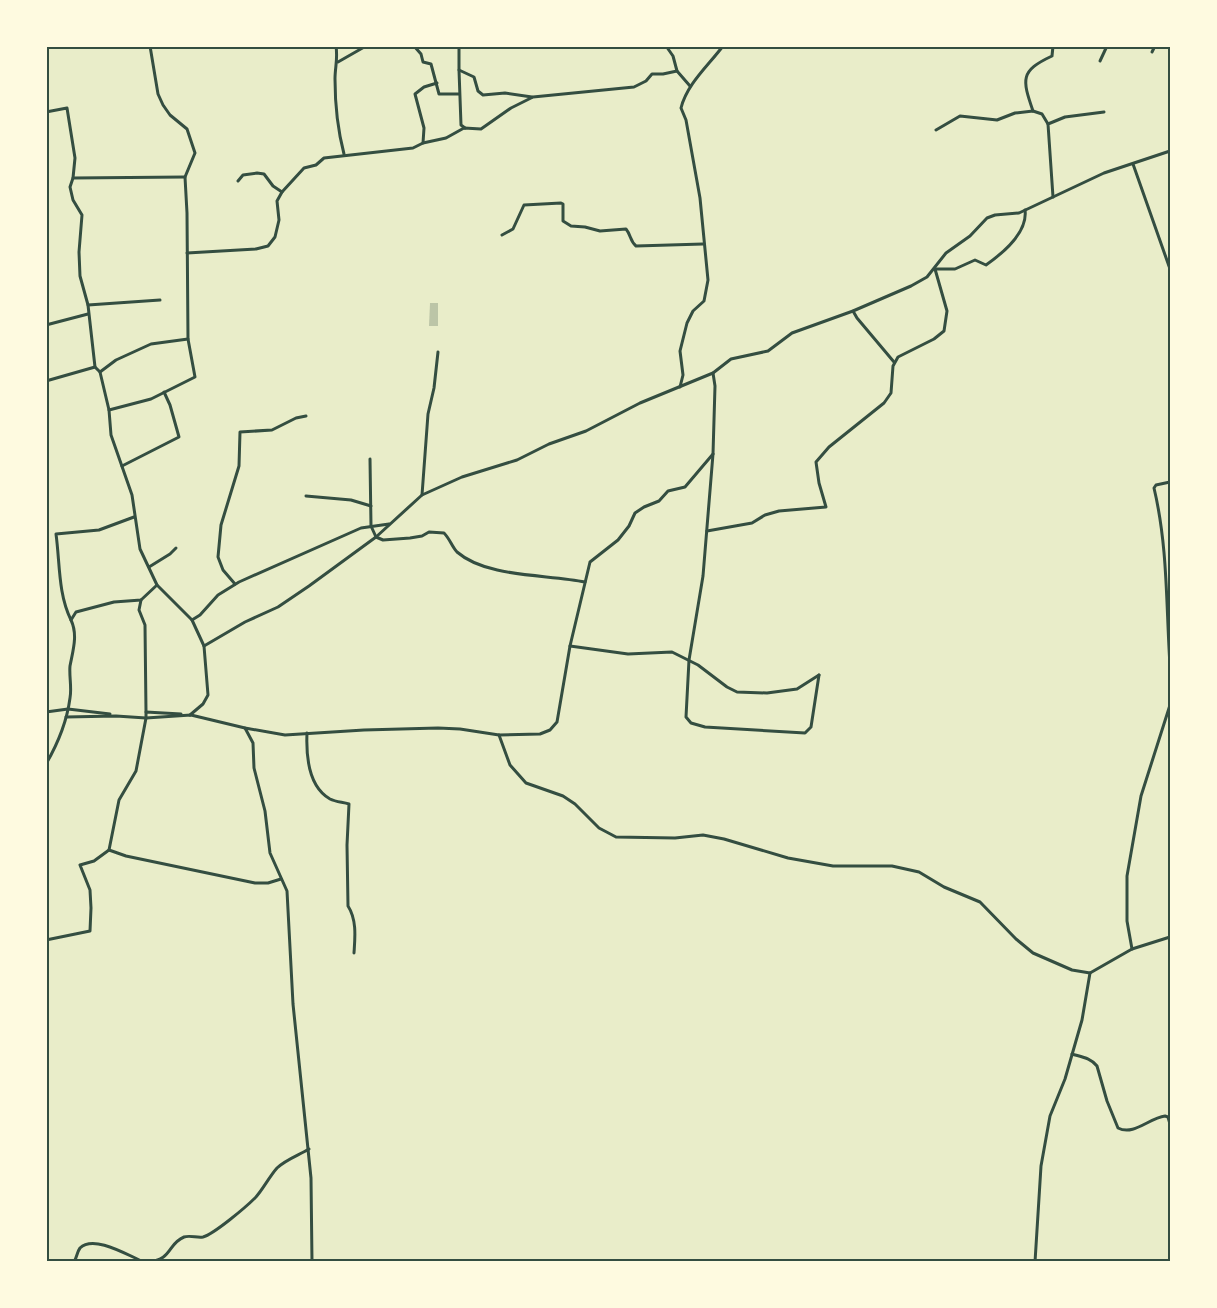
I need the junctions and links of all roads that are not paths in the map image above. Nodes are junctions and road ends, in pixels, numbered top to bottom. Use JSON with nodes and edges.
{"nodes":[{"id":1,"x":336,"y":46,"type":"edge"},
{"id":2,"x":366,"y":46,"type":"edge"},
{"id":3,"x":414,"y":46,"type":"edge"},
{"id":4,"x":459,"y":46,"type":"edge"},
{"id":5,"x":666,"y":46,"type":"edge"},
{"id":6,"x":723,"y":46,"type":"edge"},
{"id":7,"x":1053,"y":46,"type":"edge"},
{"id":8,"x":1107,"y":46,"type":"edge"},
{"id":9,"x":1155,"y":46,"type":"edge"},
{"id":10,"x":151,"y":47,"type":"edge"},
{"id":11,"x":1152,"y":52,"type":"dead end"},
{"id":12,"x":1100,"y":61,"type":"dead end"},
{"id":13,"x":338,"y":62,"type":"junction"},
{"id":14,"x":459,"y":70,"type":"junction"},
{"id":15,"x":677,"y":71,"type":"junction"},
{"id":16,"x":437,"y":83,"type":"junction"},
{"id":17,"x":690,"y":86,"type":"junction"},
{"id":18,"x":459,"y":94,"type":"junction"},
{"id":19,"x":533,"y":97,"type":"junction"},
{"id":20,"x":1033,"y":111,"type":"junction"},
{"id":21,"x":46,"y":112,"type":"edge"},
{"id":22,"x":1104,"y":112,"type":"dead end"},
{"id":23,"x":1048,"y":124,"type":"junction"},
{"id":24,"x":465,"y":128,"type":"junction"},
{"id":25,"x":936,"y":130,"type":"dead end"},
{"id":26,"x":423,"y":143,"type":"junction"},
{"id":27,"x":1170,"y":151,"type":"edge"},
{"id":28,"x":344,"y":154,"type":"junction"},
{"id":29,"x":1133,"y":163,"type":"junction"},
{"id":30,"x":185,"y":177,"type":"junction"},
{"id":31,"x":73,"y":178,"type":"junction"},
{"id":32,"x":238,"y":181,"type":"dead end"},
{"id":33,"x":282,"y":192,"type":"junction"},
{"id":34,"x":1053,"y":197,"type":"junction"},
{"id":35,"x":1026,"y":210,"type":"junction"},
{"id":36,"x":502,"y":235,"type":"dead end"},
{"id":37,"x":704,"y":244,"type":"junction"},
{"id":38,"x":187,"y":253,"type":"junction"},
{"id":39,"x":935,"y":269,"type":"junction"},
{"id":40,"x":1170,"y":270,"type":"edge"},
{"id":41,"x":160,"y":300,"type":"dead end"},
{"id":42,"x":88,"y":304,"type":"junction"},
{"id":43,"x":853,"y":311,"type":"junction"},
{"id":44,"x":89,"y":314,"type":"junction"},
{"id":45,"x":46,"y":325,"type":"edge"},
{"id":46,"x":188,"y":339,"type":"junction"},
{"id":47,"x":438,"y":352,"type":"dead end"},
{"id":48,"x":894,"y":362,"type":"junction"},
{"id":49,"x":95,"y":367,"type":"junction"},
{"id":50,"x":100,"y":372,"type":"junction"},
{"id":51,"x":713,"y":373,"type":"junction"},
{"id":52,"x":46,"y":381,"type":"edge"},
{"id":53,"x":680,"y":387,"type":"junction"},
{"id":54,"x":164,"y":392,"type":"junction"},
{"id":55,"x":109,"y":410,"type":"junction"},
{"id":56,"x":306,"y":416,"type":"dead end"},
{"id":57,"x":713,"y":454,"type":"junction"},
{"id":58,"x":370,"y":459,"type":"dead end"},
{"id":59,"x":122,"y":466,"type":"junction"},
{"id":60,"x":1170,"y":482,"type":"edge"},
{"id":61,"x":422,"y":495,"type":"junction"},
{"id":62,"x":306,"y":496,"type":"dead end"},
{"id":63,"x":370,"y":506,"type":"junction"},
{"id":64,"x":135,"y":516,"type":"junction"},
{"id":65,"x":390,"y":524,"type":"junction"},
{"id":66,"x":371,"y":526,"type":"junction"},
{"id":67,"x":707,"y":531,"type":"junction"},
{"id":68,"x":376,"y":537,"type":"junction"},
{"id":69,"x":176,"y":548,"type":"dead end"},
{"id":70,"x":149,"y":567,"type":"junction"},
{"id":71,"x":585,"y":582,"type":"junction"},
{"id":72,"x":235,"y":584,"type":"junction"},
{"id":73,"x":157,"y":585,"type":"junction"},
{"id":74,"x":1169,"y":598,"type":"edge"},
{"id":75,"x":141,"y":600,"type":"junction"},
{"id":76,"x":71,"y":620,"type":"junction"},
{"id":77,"x":192,"y":620,"type":"junction"},
{"id":78,"x":1170,"y":630,"type":"edge"},
{"id":79,"x":204,"y":646,"type":"junction"},
{"id":80,"x":570,"y":646,"type":"junction"},
{"id":81,"x":689,"y":660,"type":"junction"},
{"id":82,"x":1170,"y":665,"type":"edge"},
{"id":83,"x":1170,"y":705,"type":"edge"},
{"id":84,"x":68,"y":709,"type":"junction"},
{"id":85,"x":46,"y":712,"type":"edge"},
{"id":86,"x":146,"y":712,"type":"junction"},
{"id":87,"x":191,"y":715,"type":"junction"},
{"id":88,"x":66,"y":717,"type":"junction"},
{"id":89,"x":146,"y":718,"type":"junction"},
{"id":90,"x":245,"y":728,"type":"junction"},
{"id":91,"x":307,"y":733,"type":"junction"},
{"id":92,"x":499,"y":735,"type":"junction"},
{"id":93,"x":46,"y":764,"type":"edge"},
{"id":94,"x":109,"y":850,"type":"junction"},
{"id":95,"x":281,"y":879,"type":"junction"},
{"id":96,"x":1170,"y":937,"type":"edge"},
{"id":97,"x":46,"y":940,"type":"edge"},
{"id":98,"x":1132,"y":949,"type":"junction"},
{"id":99,"x":354,"y":953,"type":"dead end"},
{"id":100,"x":1090,"y":973,"type":"junction"},
{"id":101,"x":1072,"y":1054,"type":"junction"},
{"id":102,"x":1170,"y":1124,"type":"edge"},
{"id":103,"x":309,"y":1149,"type":"junction"},
{"id":104,"x":74,"y":1262,"type":"edge"},
{"id":105,"x":145,"y":1262,"type":"edge"},
{"id":106,"x":312,"y":1262,"type":"edge"},
{"id":107,"x":1035,"y":1262,"type":"edge"}],
"edges":[{"from":1,"to":13,"type":"street"},
{"from":2,"to":13,"type":"street"},
{"from":3,"to":16,"type":"street"},
{"from":4,"to":14,"type":"street"},
{"from":5,"to":15,"type":"street"},
{"from":6,"to":17,"type":"street"},
{"from":7,"to":20,"type":"street"},
{"from":8,"to":12,"type":"street"},
{"from":9,"to":11,"type":"street"},
{"from":10,"to":30,"type":"street"},
{"from":13,"to":28,"type":"street"},
{"from":14,"to":18,"type":"street"},
{"from":14,"to":19,"type":"street"},
{"from":15,"to":17,"type":"street"},
{"from":15,"to":19,"type":"street"},
{"from":16,"to":18,"type":"street"},
{"from":16,"to":26,"type":"street"},
{"from":17,"to":37,"type":"street"},
{"from":18,"to":24,"type":"street"},
{"from":19,"to":24,"type":"street"},
{"from":20,"to":23,"type":"street"},
{"from":20,"to":25,"type":"street"},
{"from":21,"to":31,"type":"street"},
{"from":22,"to":23,"type":"street"},
{"from":23,"to":34,"type":"street"},
{"from":24,"to":26,"type":"street"},
{"from":26,"to":28,"type":"street"},
{"from":27,"to":29,"type":"street"},
{"from":28,"to":33,"type":"street"},
{"from":29,"to":34,"type":"street"},
{"from":29,"to":40,"type":"street"},
{"from":30,"to":31,"type":"street"},
{"from":30,"to":38,"type":"street"},
{"from":31,"to":42,"type":"street"},
{"from":32,"to":33,"type":"street"},
{"from":33,"to":38,"type":"street"},
{"from":34,"to":35,"type":"street"},
{"from":35,"to":39,"type":"street"},
{"from":35,"to":39,"type":"street"},
{"from":36,"to":37,"type":"street"},
{"from":37,"to":53,"type":"street"},
{"from":38,"to":46,"type":"street"},
{"from":39,"to":43,"type":"street"},
{"from":39,"to":48,"type":"street"},
{"from":41,"to":42,"type":"street"},
{"from":42,"to":44,"type":"street"},
{"from":43,"to":48,"type":"street"},
{"from":43,"to":51,"type":"street"},
{"from":44,"to":45,"type":"street"},
{"from":44,"to":49,"type":"street"},
{"from":46,"to":50,"type":"street"},
{"from":46,"to":54,"type":"street"},
{"from":47,"to":61,"type":"street"},
{"from":48,"to":67,"type":"street"},
{"from":49,"to":50,"type":"street"},
{"from":49,"to":52,"type":"street"},
{"from":50,"to":55,"type":"street"},
{"from":51,"to":53,"type":"street"},
{"from":51,"to":57,"type":"street"},
{"from":53,"to":61,"type":"street"},
{"from":54,"to":55,"type":"street"},
{"from":54,"to":59,"type":"street"},
{"from":55,"to":59,"type":"street"},
{"from":56,"to":72,"type":"street"},
{"from":57,"to":67,"type":"street"},
{"from":57,"to":71,"type":"street"},
{"from":58,"to":63,"type":"street"},
{"from":59,"to":64,"type":"street"},
{"from":60,"to":74,"type":"street"},
{"from":61,"to":65,"type":"street"},
{"from":62,"to":63,"type":"street"},
{"from":63,"to":66,"type":"street"},
{"from":64,"to":70,"type":"street"},
{"from":64,"to":76,"type":"street"},
{"from":65,"to":66,"type":"street"},
{"from":65,"to":68,"type":"street"},
{"from":66,"to":68,"type":"street"},
{"from":66,"to":72,"type":"street"},
{"from":67,"to":81,"type":"street"},
{"from":68,"to":71,"type":"street"},
{"from":68,"to":79,"type":"street"},
{"from":69,"to":70,"type":"street"},
{"from":70,"to":73,"type":"street"},
{"from":71,"to":80,"type":"street"},
{"from":72,"to":77,"type":"street"},
{"from":73,"to":75,"type":"street"},
{"from":73,"to":77,"type":"street"},
{"from":74,"to":78,"type":"street"},
{"from":75,"to":76,"type":"street"},
{"from":75,"to":86,"type":"street"},
{"from":76,"to":84,"type":"street"},
{"from":77,"to":79,"type":"street"},
{"from":78,"to":82,"type":"street"},
{"from":79,"to":87,"type":"street"},
{"from":80,"to":81,"type":"street"},
{"from":80,"to":92,"type":"street"},
{"from":81,"to":81,"type":"street"},
{"from":83,"to":98,"type":"street"},
{"from":84,"to":85,"type":"street"},
{"from":84,"to":88,"type":"street"},
{"from":84,"to":89,"type":"street"},
{"from":86,"to":87,"type":"street"},
{"from":86,"to":89,"type":"street"},
{"from":87,"to":89,"type":"street"},
{"from":87,"to":90,"type":"street"},
{"from":88,"to":89,"type":"street"},
{"from":88,"to":93,"type":"street"},
{"from":89,"to":94,"type":"street"},
{"from":90,"to":91,"type":"street"},
{"from":90,"to":95,"type":"street"},
{"from":91,"to":92,"type":"street"},
{"from":91,"to":99,"type":"street"},
{"from":92,"to":100,"type":"street"},
{"from":94,"to":95,"type":"street"},
{"from":94,"to":97,"type":"street"},
{"from":95,"to":103,"type":"street"},
{"from":96,"to":98,"type":"street"},
{"from":98,"to":100,"type":"street"},
{"from":100,"to":101,"type":"street"},
{"from":101,"to":102,"type":"street"},
{"from":101,"to":107,"type":"street"},
{"from":103,"to":105,"type":"street"},
{"from":103,"to":106,"type":"street"},
{"from":104,"to":105,"type":"street"}]}
